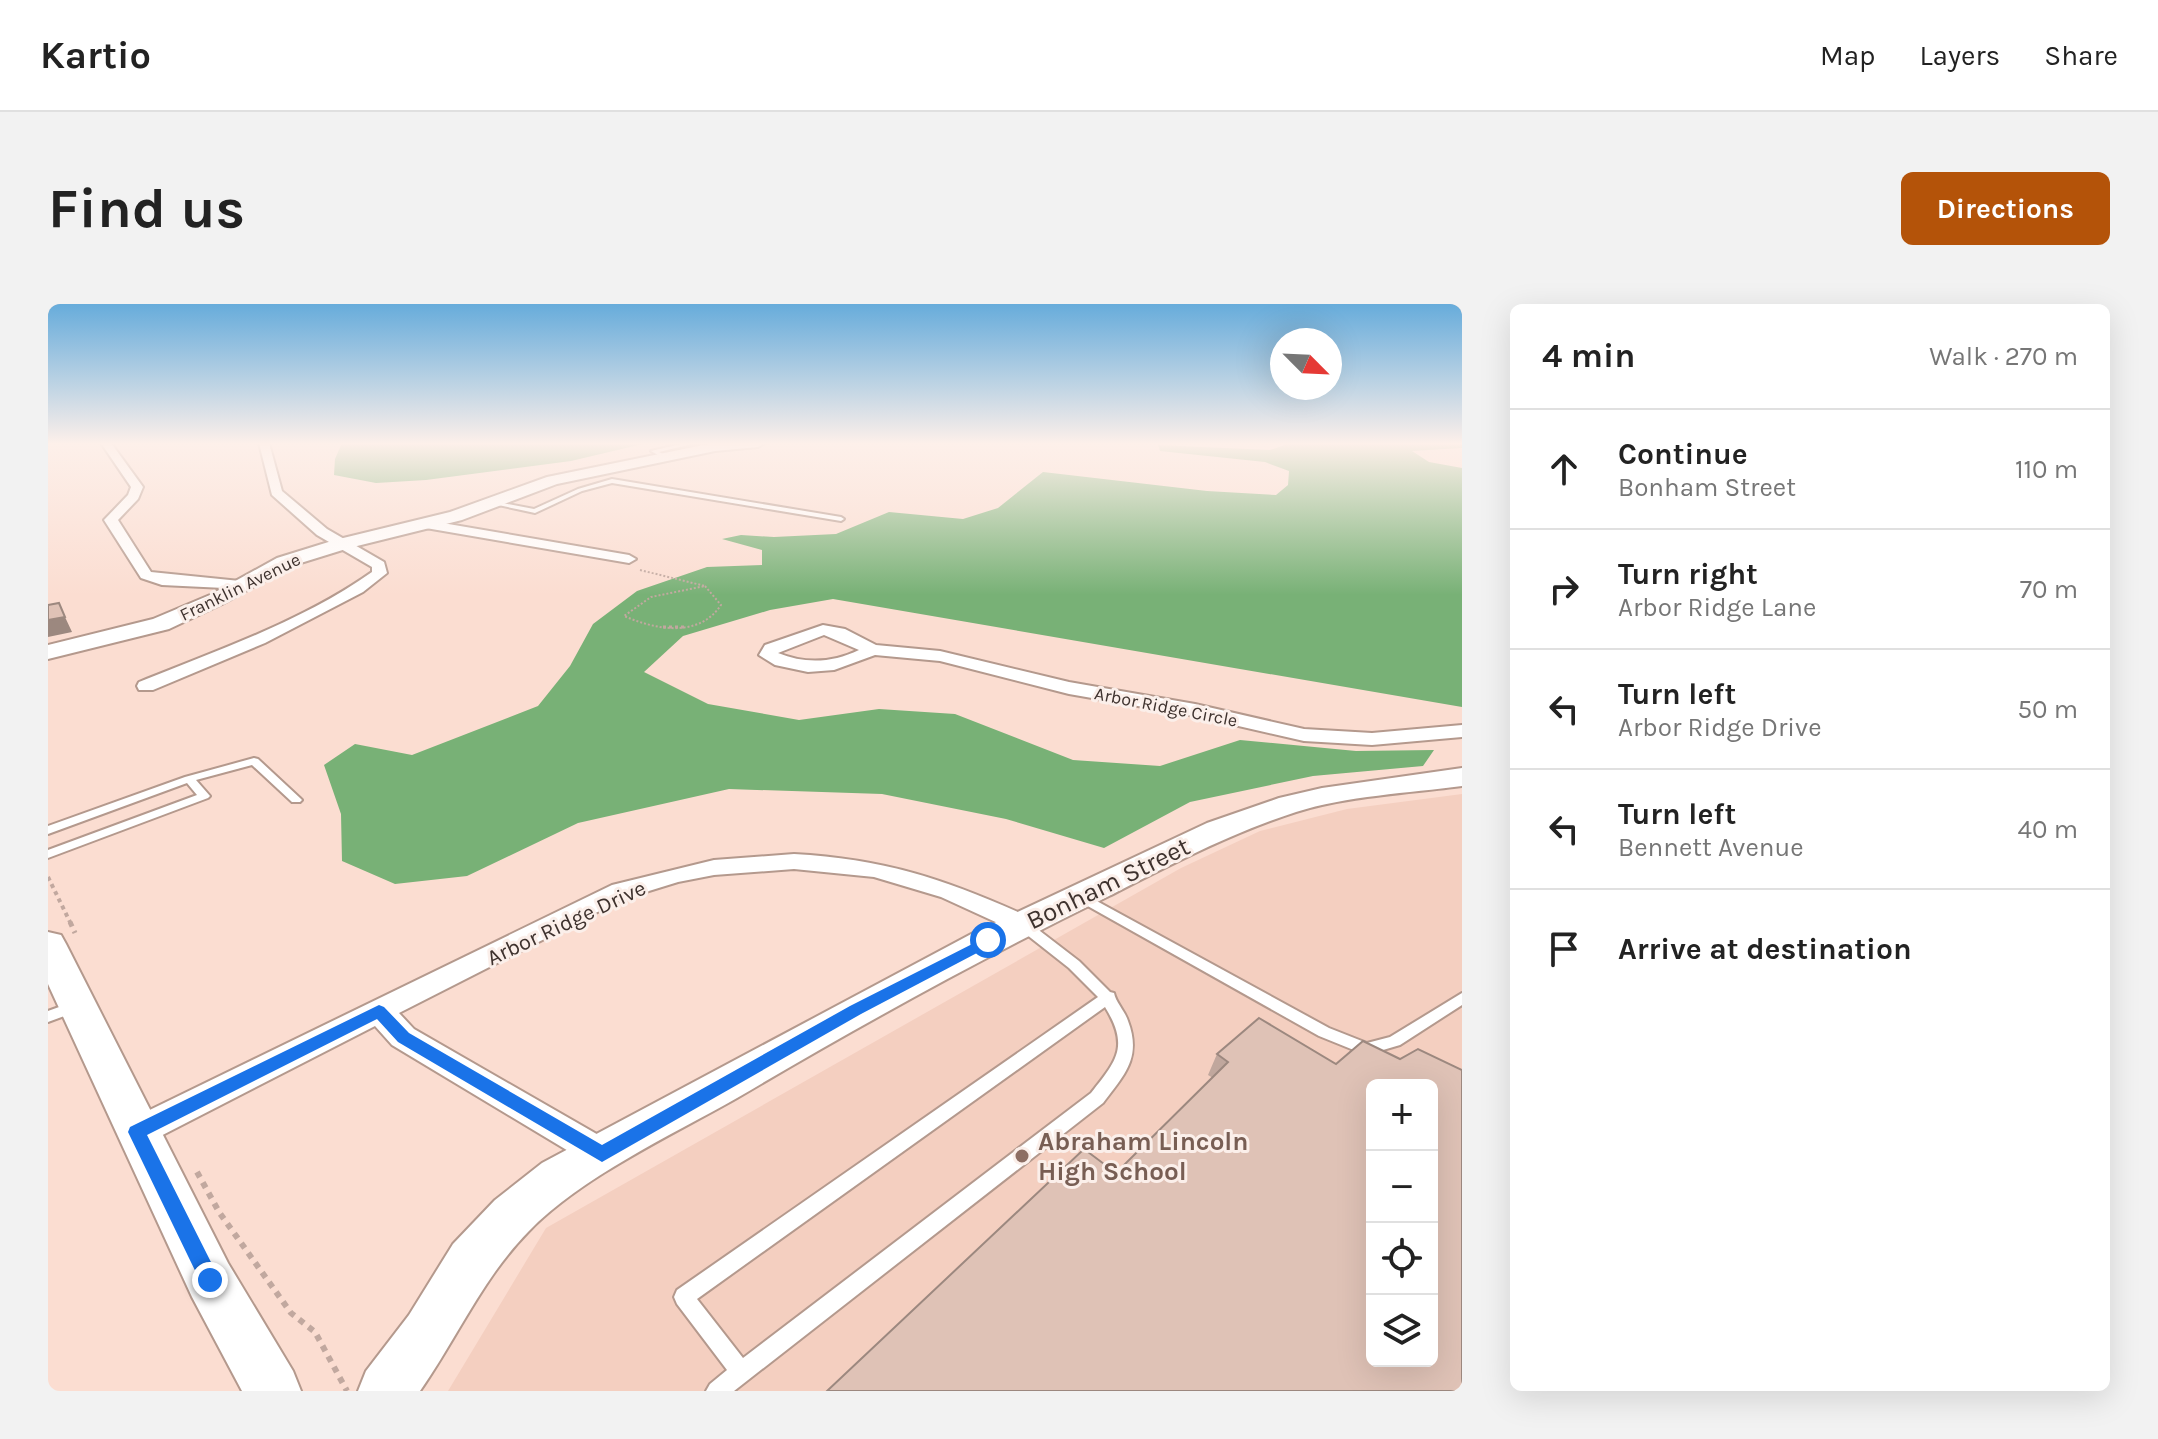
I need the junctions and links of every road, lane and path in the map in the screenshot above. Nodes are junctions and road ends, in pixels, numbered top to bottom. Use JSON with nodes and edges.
{"nodes":[{"id":1,"x":136,"y":494,"type":"edge"},
{"id":2,"x":278,"y":494,"type":"edge"},
{"id":3,"x":518,"y":494,"type":"edge"},
{"id":4,"x":572,"y":494,"type":"edge"},
{"id":5,"x":689,"y":494,"type":"edge"},
{"id":6,"x":492,"y":503,"type":"junction"},
{"id":7,"x":841,"y":519,"type":"dead end"},
{"id":8,"x":425,"y":524,"type":"junction"},
{"id":9,"x":342,"y":544,"type":"junction"},
{"id":10,"x":629,"y":559,"type":"dead end"},
{"id":11,"x":240,"y":586,"type":"junction"},
{"id":12,"x":692,"y":589,"type":"joint"},
{"id":13,"x":872,"y":650,"type":"junction"},
{"id":14,"x":48,"y":652,"type":"edge"},
{"id":15,"x":146,"y":686,"type":"dead end"},
{"id":16,"x":1462,"y":731,"type":"edge"},
{"id":17,"x":1462,"y":777,"type":"edge"},
{"id":18,"x":189,"y":779,"type":"junction"},
{"id":19,"x":296,"y":800,"type":"dead end"},
{"id":20,"x":48,"y":830,"type":"edge"},
{"id":21,"x":48,"y":854,"type":"edge"},
{"id":22,"x":48,"y":877,"type":"edge"},
{"id":23,"x":1081,"y":896,"type":"junction"},
{"id":24,"x":1022,"y":924,"type":"junction"},
{"id":25,"x":65,"y":946,"type":"edge"},
{"id":26,"x":1109,"y":997,"type":"junction"},
{"id":27,"x":1462,"y":998,"type":"edge"},
{"id":28,"x":62,"y":1011,"type":"edge"},
{"id":29,"x":379,"y":1011,"type":"junction"},
{"id":30,"x":152,"y":1124,"type":"junction"},
{"id":31,"x":602,"y":1154,"type":"junction"},
{"id":32,"x":741,"y":1372,"type":"junction"},
{"id":33,"x":273,"y":1391,"type":"edge"},
{"id":34,"x":347,"y":1391,"type":"edge"},
{"id":35,"x":386,"y":1391,"type":"edge"},
{"id":36,"x":717,"y":1391,"type":"edge"}],
"edges":[{"from":1,"to":11,"type":"street"},
{"from":2,"to":9,"type":"street"},
{"from":3,"to":6,"type":"street","name":"Franklin Avenue"},
{"from":4,"to":6,"type":"lane"},
{"from":5,"to":7,"type":"lane"},
{"from":6,"to":8,"type":"street","name":"Franklin Avenue"},
{"from":8,"to":9,"type":"street","name":"Franklin Avenue"},
{"from":8,"to":10,"type":"street"},
{"from":9,"to":11,"type":"street","name":"Franklin Avenue"},
{"from":9,"to":15,"type":"street"},
{"from":11,"to":14,"type":"street","name":"Franklin Avenue"},
{"from":12,"to":12,"type":"path"},
{"from":13,"to":13,"type":"street"},
{"from":13,"to":16,"type":"street","name":"Arbor Ridge Circle"},
{"from":17,"to":23,"type":"street","name":"Bonham Street"},
{"from":18,"to":19,"type":"lane"},
{"from":18,"to":20,"type":"lane"},
{"from":18,"to":21,"type":"lane"},
{"from":22,"to":25,"type":"path"},
{"from":23,"to":24,"type":"street","name":"Bonham Street"},
{"from":23,"to":27,"type":"lane"},
{"from":24,"to":26,"type":"lane"},
{"from":24,"to":29,"type":"street","name":"Arbor Ridge Drive"},
{"from":24,"to":31,"type":"street","name":"Bonham Street"},
{"from":25,"to":28,"type":"street"},
{"from":26,"to":32,"type":"lane"},
{"from":26,"to":32,"type":"lane"},
{"from":28,"to":30,"type":"street"},
{"from":29,"to":30,"type":"street","name":"Arbor Ridge Drive"},
{"from":29,"to":31,"type":"street"},
{"from":30,"to":33,"type":"street"},
{"from":30,"to":34,"type":"path"},
{"from":31,"to":35,"type":"street","name":"Bonham Street"},
{"from":32,"to":36,"type":"lane"}]}
